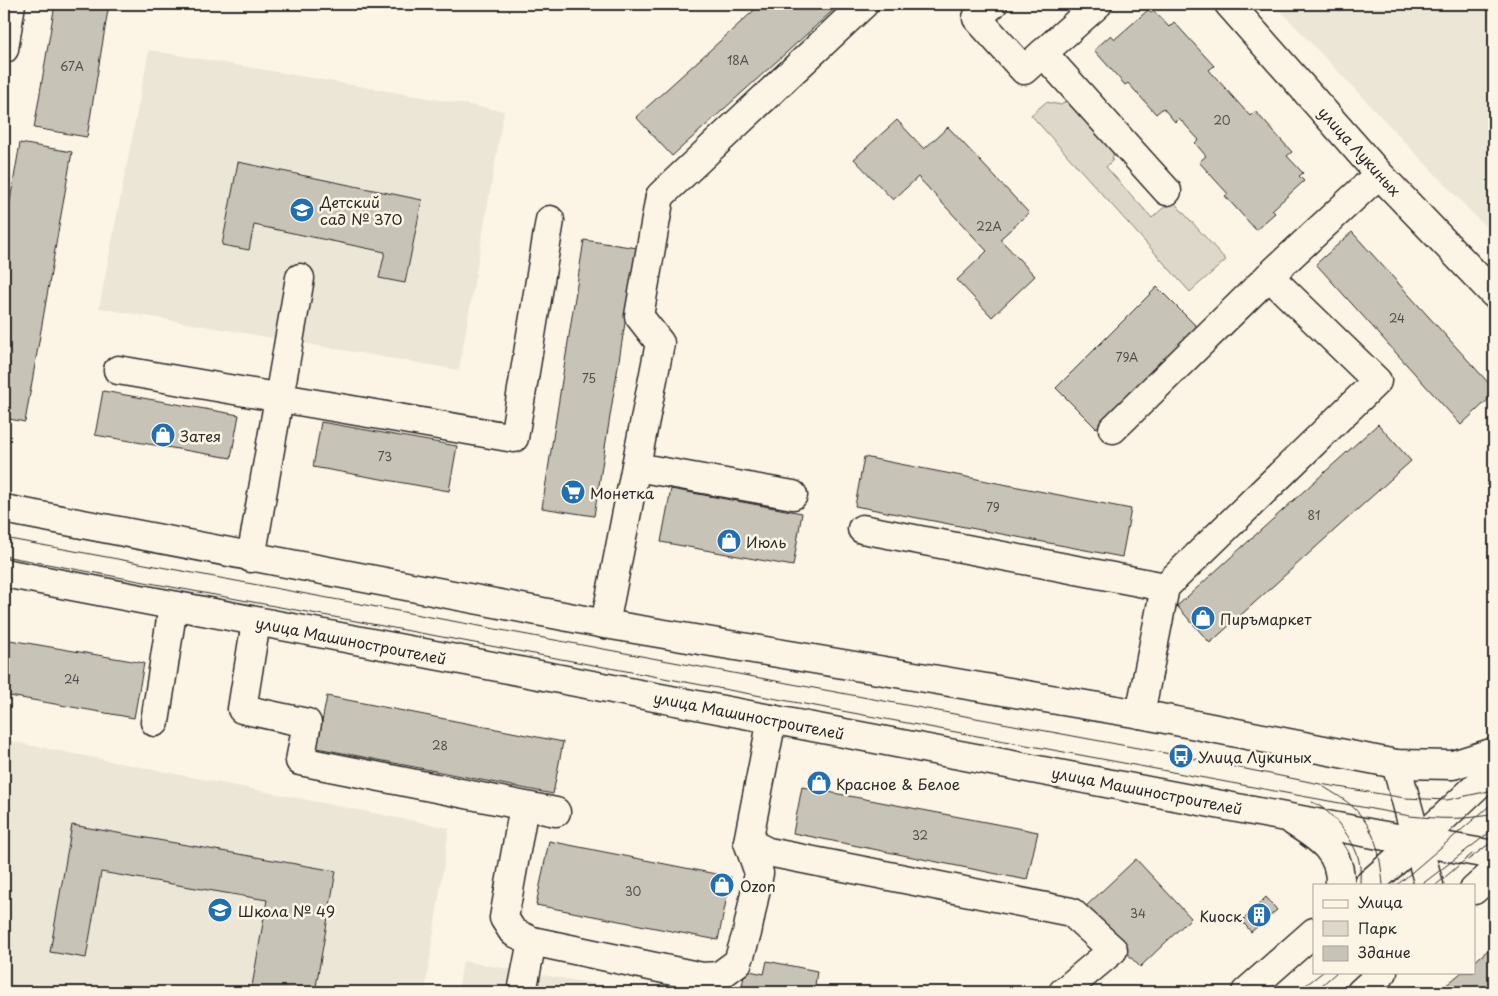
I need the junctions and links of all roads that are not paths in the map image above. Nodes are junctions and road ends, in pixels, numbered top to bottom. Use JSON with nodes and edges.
{"nodes":[{"id":1,"x":11,"y":4,"type":"edge"},
{"id":2,"x":864,"y":4,"type":"edge"},
{"id":3,"x":992,"y":4,"type":"edge"},
{"id":4,"x":1098,"y":4,"type":"edge"},
{"id":5,"x":1229,"y":4,"type":"edge"},
{"id":6,"x":4,"y":50,"type":"edge"},
{"id":7,"x":1043,"y":53,"type":"junction"},
{"id":8,"x":1379,"y":174,"type":"junction"},
{"id":9,"x":1168,"y":191,"type":"dead end"},
{"id":10,"x":550,"y":220,"type":"dead end"},
{"id":11,"x":1268,"y":276,"type":"junction"},
{"id":12,"x":300,"y":278,"type":"dead end"},
{"id":13,"x":1494,"y":294,"type":"edge"},
{"id":14,"x":118,"y":370,"type":"dead end"},
{"id":15,"x":279,"y":398,"type":"junction"},
{"id":16,"x":1113,"y":429,"type":"dead end"},
{"id":17,"x":636,"y":467,"type":"junction"},
{"id":18,"x":793,"y":495,"type":"dead end"},
{"id":19,"x":4,"y":509,"type":"edge"},
{"id":20,"x":862,"y":529,"type":"dead end"},
{"id":21,"x":251,"y":558,"type":"junction"},
{"id":22,"x":4,"y":573,"type":"edge"},
{"id":23,"x":1166,"y":587,"type":"junction"},
{"id":24,"x":173,"y":606,"type":"junction"},
{"id":25,"x":256,"y":622,"type":"junction"},
{"id":26,"x":605,"y":624,"type":"junction"},
{"id":27,"x":1140,"y":714,"type":"junction"},
{"id":28,"x":772,"y":719,"type":"junction"},
{"id":29,"x":155,"y":722,"type":"dead end"},
{"id":30,"x":1494,"y":752,"type":"edge"},
{"id":31,"x":1396,"y":764,"type":"junction"},
{"id":32,"x":1494,"y":770,"type":"edge"},
{"id":33,"x":524,"y":806,"type":"junction"},
{"id":34,"x":556,"y":812,"type":"dead end"},
{"id":35,"x":1284,"y":816,"type":"junction"},
{"id":36,"x":748,"y":842,"type":"junction"},
{"id":37,"x":1417,"y":842,"type":"junction"},
{"id":38,"x":1494,"y":855,"type":"edge"},
{"id":39,"x":1494,"y":872,"type":"edge"},
{"id":40,"x":1340,"y":884,"type":"edge"},
{"id":41,"x":1369,"y":884,"type":"edge"},
{"id":42,"x":1429,"y":884,"type":"edge"},
{"id":43,"x":1476,"y":888,"type":"edge"},
{"id":44,"x":1313,"y":933,"type":"edge"},
{"id":45,"x":532,"y":941,"type":"junction"},
{"id":46,"x":1381,"y":974,"type":"edge"},
{"id":47,"x":522,"y":992,"type":"edge"},
{"id":48,"x":1062,"y":992,"type":"edge"},
{"id":49,"x":1246,"y":992,"type":"edge"},
{"id":50,"x":1361,"y":992,"type":"edge"}],
"edges":[{"from":1,"to":6,"type":"main road"},
{"from":2,"to":17,"type":"main road"},
{"from":3,"to":7,"type":"main road"},
{"from":4,"to":7,"type":"main road"},
{"from":5,"to":8,"type":"main road","name":"улица Лукиных"},
{"from":7,"to":9,"type":"main road"},
{"from":8,"to":11,"type":"main road"},
{"from":8,"to":13,"type":"main road","name":"улица Лукиных"},
{"from":10,"to":15,"type":"main road"},
{"from":11,"to":16,"type":"main road"},
{"from":11,"to":23,"type":"main road"},
{"from":12,"to":15,"type":"main road"},
{"from":14,"to":15,"type":"main road"},
{"from":15,"to":21,"type":"main road"},
{"from":17,"to":18,"type":"main road"},
{"from":17,"to":26,"type":"main road"},
{"from":19,"to":21,"type":"main road"},
{"from":20,"to":23,"type":"main road"},
{"from":21,"to":26,"type":"main road"},
{"from":22,"to":24,"type":"main road","name":"улица Машиностроителей"},
{"from":23,"to":27,"type":"main road"},
{"from":24,"to":25,"type":"main road","name":"улица Машиностроителей"},
{"from":24,"to":29,"type":"main road"},
{"from":25,"to":28,"type":"main road","name":"улица Машиностроителей"},
{"from":25,"to":33,"type":"main road"},
{"from":26,"to":27,"type":"main road"},
{"from":27,"to":31,"type":"main road"},
{"from":28,"to":35,"type":"main road","name":"улица Машиностроителей"},
{"from":28,"to":36,"type":"main road"},
{"from":30,"to":31,"type":"main road"},
{"from":31,"to":37,"type":"main road"},
{"from":32,"to":37,"type":"main road"},
{"from":33,"to":34,"type":"main road"},
{"from":33,"to":45,"type":"main road"},
{"from":35,"to":37,"type":"main road","name":"улица Машиностроителей"},
{"from":35,"to":40,"type":"main road"},
{"from":36,"to":45,"type":"main road"},
{"from":36,"to":48,"type":"main road"},
{"from":37,"to":38,"type":"main road","name":"улица Машиностроителей"},
{"from":37,"to":41,"type":"main road"},
{"from":37,"to":42,"type":"main road"},
{"from":39,"to":43,"type":"main road"},
{"from":44,"to":49,"type":"main road"},
{"from":45,"to":47,"type":"main road"},
{"from":46,"to":50,"type":"main road"}]}
